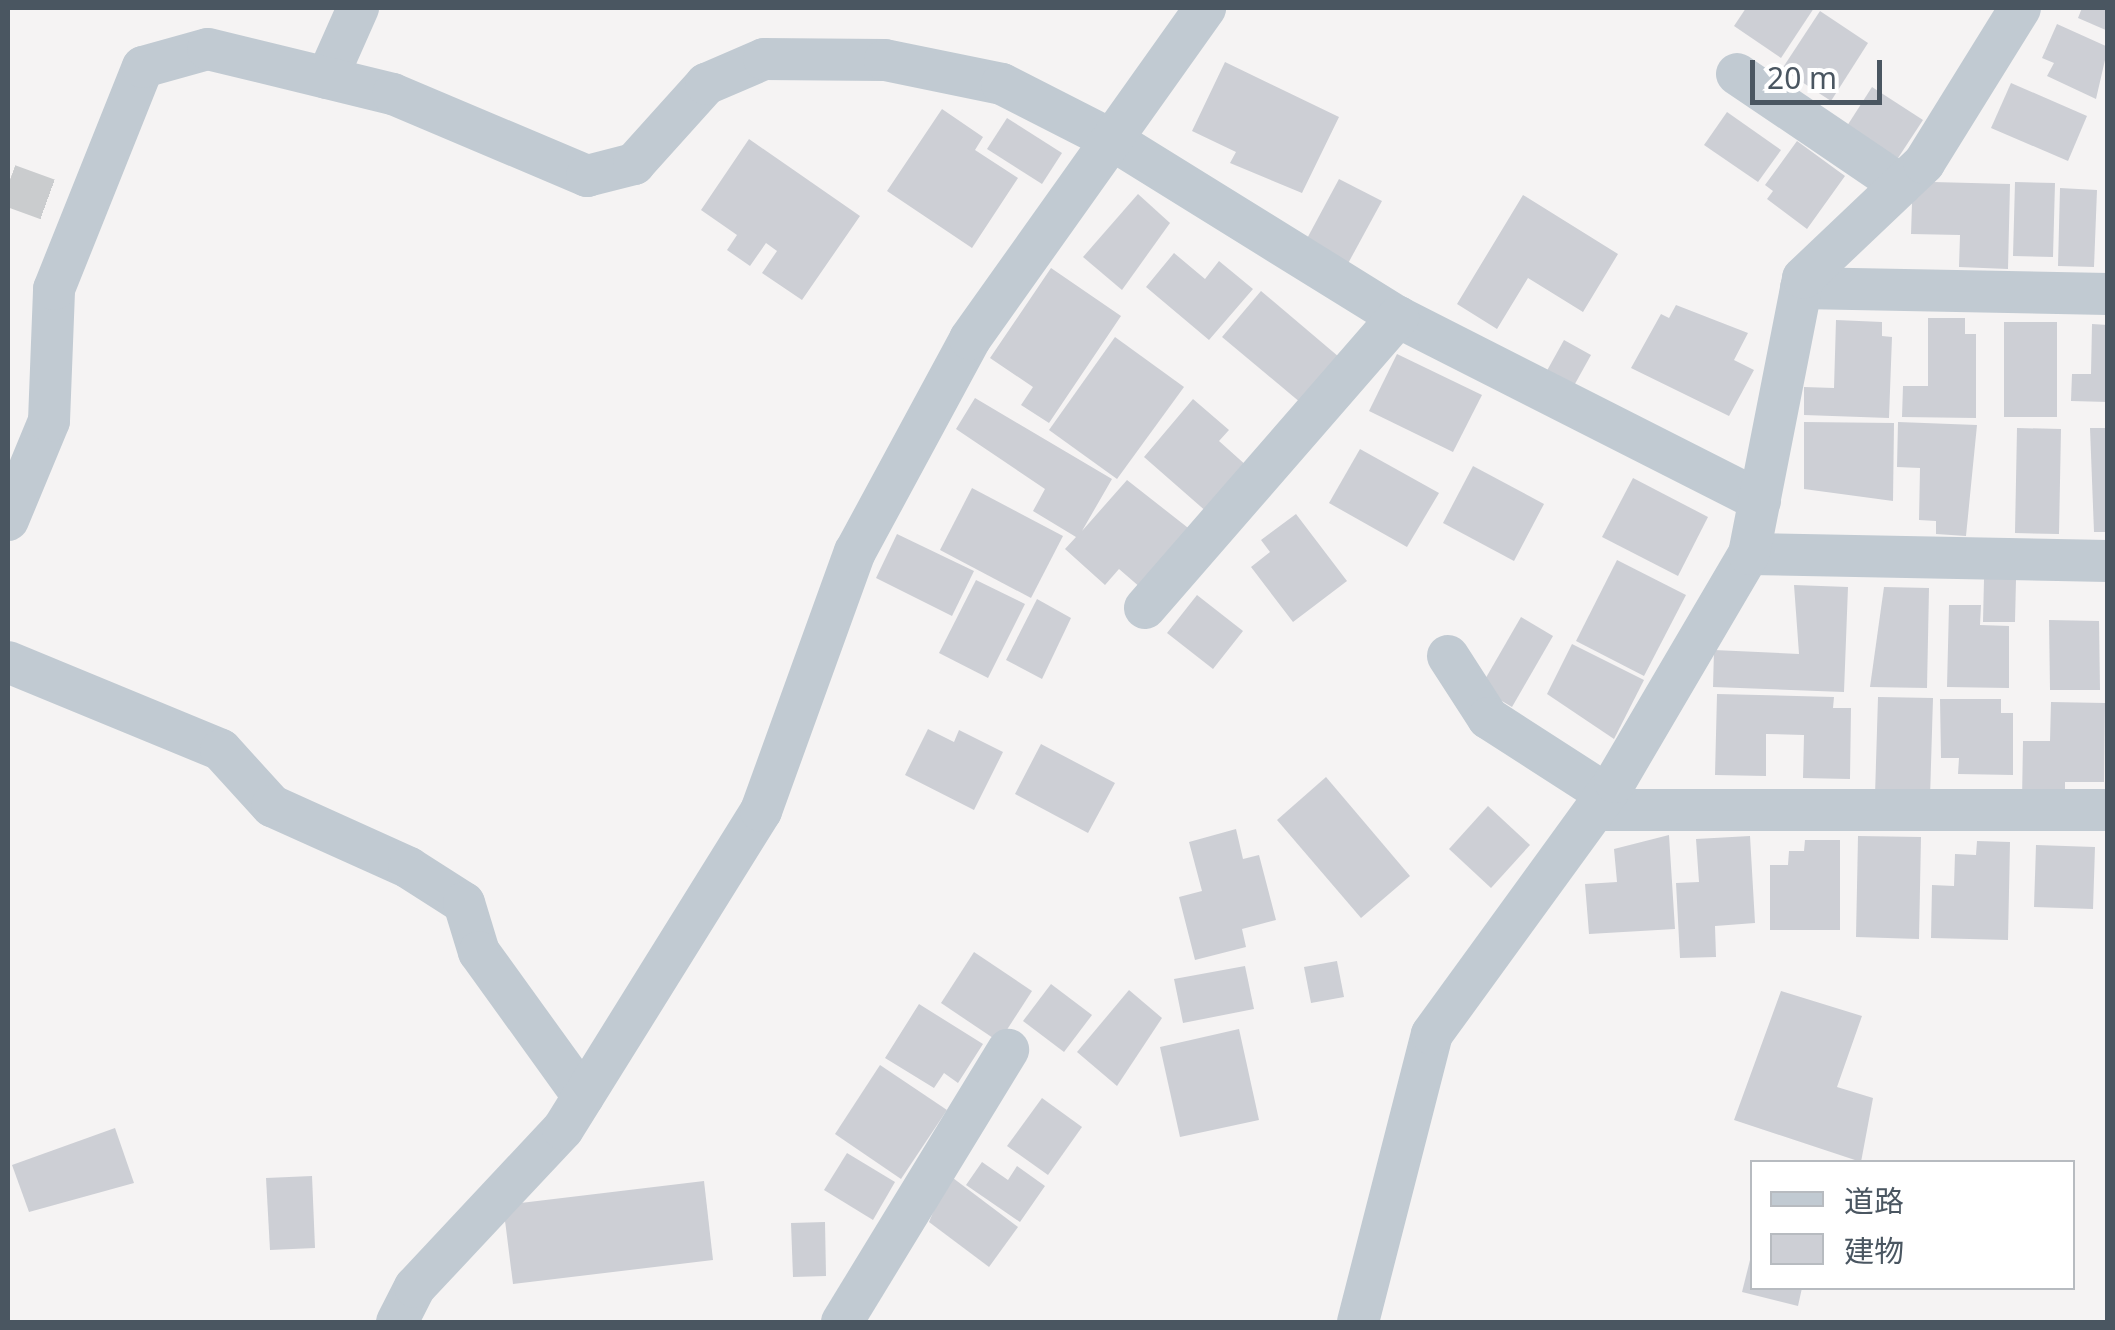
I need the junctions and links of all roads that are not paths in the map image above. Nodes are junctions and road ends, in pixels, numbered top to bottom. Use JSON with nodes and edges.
{"nodes":[{"id":1,"x":358,"y":8,"type":"edge"},
{"id":2,"x":1205,"y":8,"type":"edge"},
{"id":3,"x":2020,"y":8,"type":"edge"},
{"id":4,"x":1737,"y":74,"type":"dead end"},
{"id":5,"x":327,"y":78,"type":"junction"},
{"id":6,"x":1114,"y":141,"type":"junction"},
{"id":7,"x":1901,"y":185,"type":"junction"},
{"id":8,"x":1801,"y":288,"type":"junction"},
{"id":9,"x":2108,"y":294,"type":"edge"},
{"id":10,"x":1398,"y":317,"type":"junction"},
{"id":11,"x":1760,"y":501,"type":"junction"},
{"id":12,"x":8,"y":520,"type":"edge"},
{"id":13,"x":1750,"y":554,"type":"junction"},
{"id":14,"x":2108,"y":560,"type":"edge"},
{"id":15,"x":1145,"y":608,"type":"dead end"},
{"id":16,"x":1448,"y":656,"type":"dead end"},
{"id":17,"x":8,"y":662,"type":"edge"},
{"id":18,"x":1600,"y":802,"type":"junction"},
{"id":19,"x":2108,"y":810,"type":"edge"},
{"id":20,"x":1008,"y":1050,"type":"dead end"},
{"id":21,"x":583,"y":1096,"type":"junction"},
{"id":22,"x":397,"y":1322,"type":"edge"},
{"id":23,"x":842,"y":1322,"type":"edge"},
{"id":24,"x":1358,"y":1322,"type":"edge"}],
"edges":[{"from":1,"to":5,"type":"street"},
{"from":2,"to":6,"type":"street"},
{"from":3,"to":7,"type":"street"},
{"from":4,"to":7,"type":"street"},
{"from":5,"to":6,"type":"street"},
{"from":5,"to":12,"type":"street"},
{"from":6,"to":10,"type":"street"},
{"from":6,"to":21,"type":"street"},
{"from":7,"to":8,"type":"street"},
{"from":8,"to":9,"type":"street"},
{"from":8,"to":11,"type":"street"},
{"from":10,"to":11,"type":"street"},
{"from":10,"to":15,"type":"street"},
{"from":11,"to":13,"type":"street"},
{"from":13,"to":14,"type":"street"},
{"from":13,"to":18,"type":"street"},
{"from":16,"to":18,"type":"street"},
{"from":17,"to":21,"type":"street"},
{"from":18,"to":19,"type":"street"},
{"from":18,"to":24,"type":"street"},
{"from":20,"to":23,"type":"street"},
{"from":21,"to":22,"type":"street"}]}
